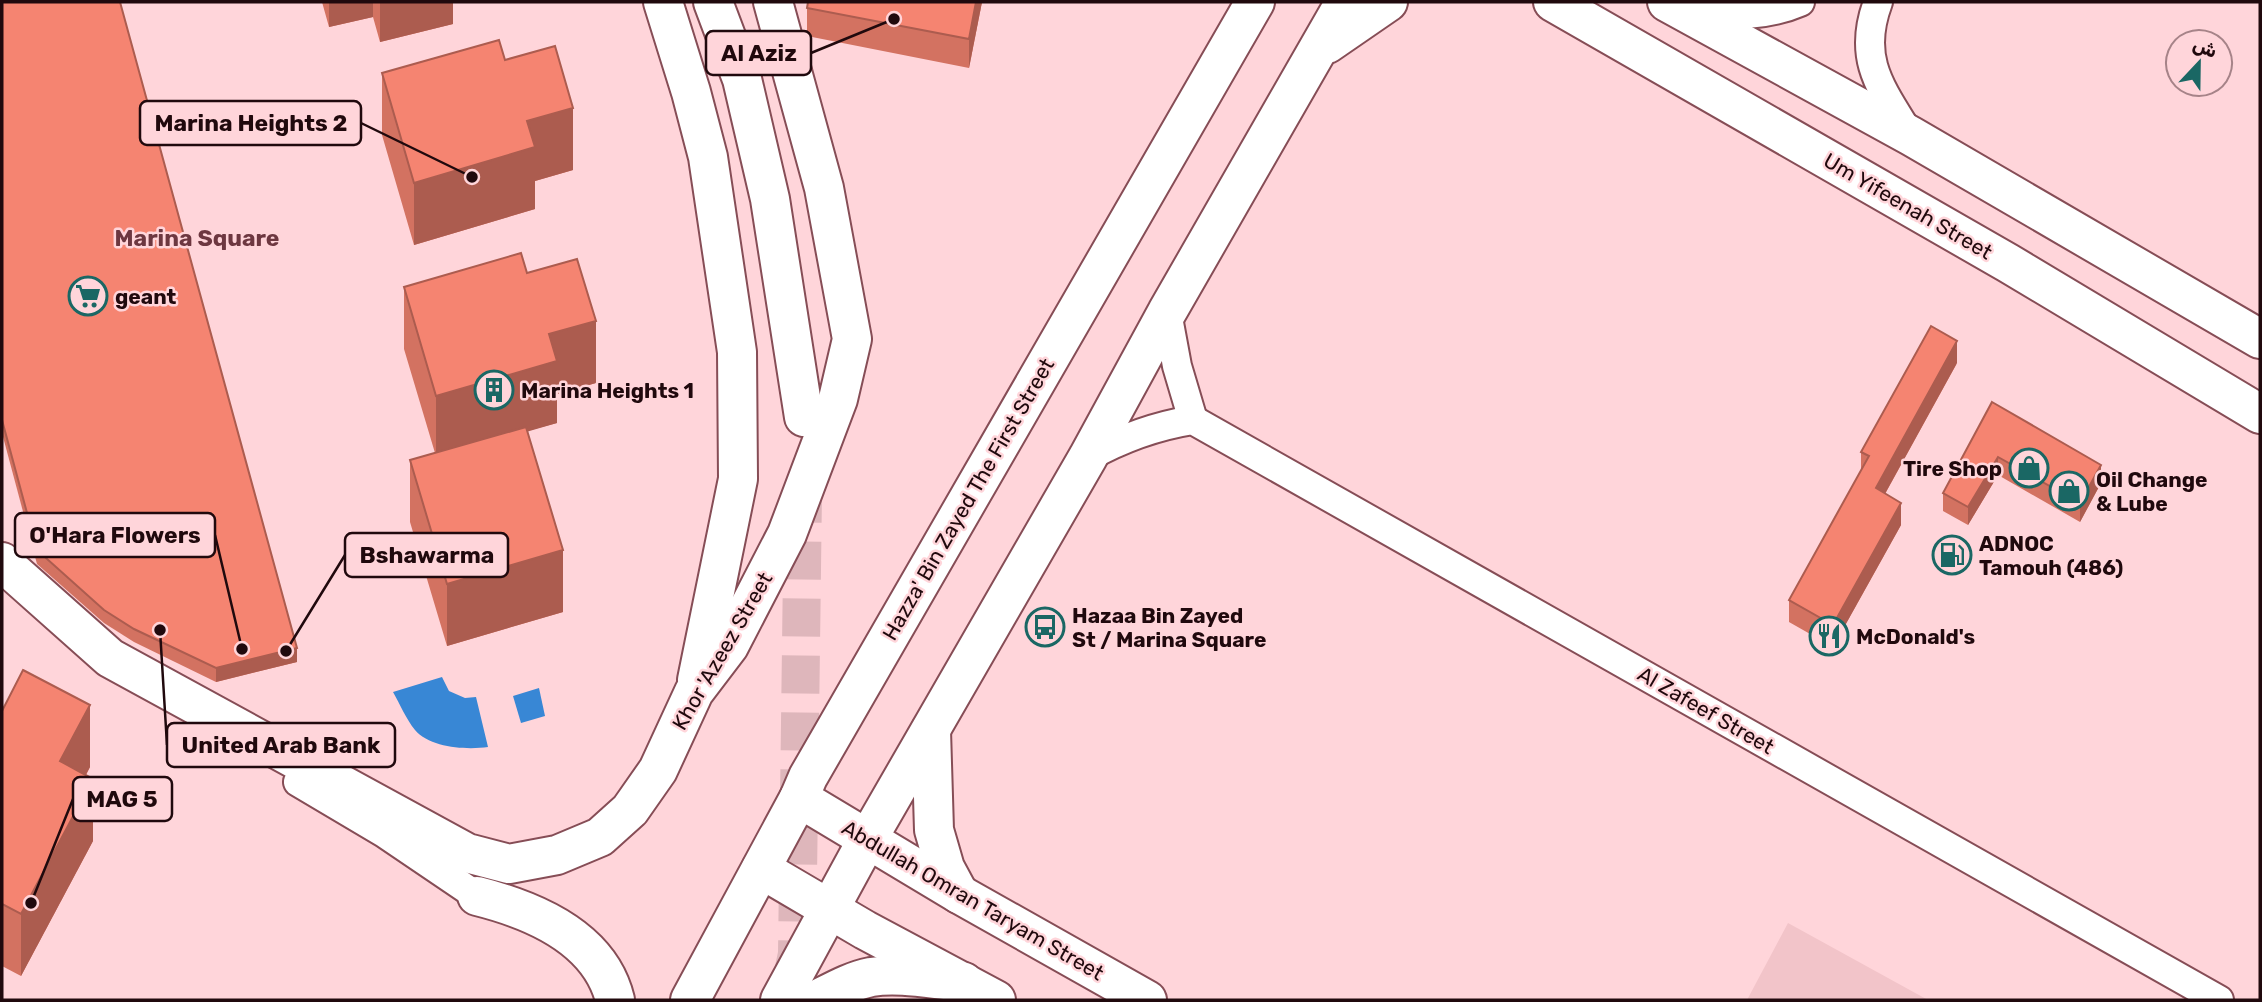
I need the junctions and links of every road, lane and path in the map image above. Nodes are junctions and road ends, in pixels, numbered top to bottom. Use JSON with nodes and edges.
{"nodes":[{"id":1,"x":663,"y":2,"type":"edge"},
{"id":2,"x":713,"y":2,"type":"edge"},
{"id":3,"x":773,"y":2,"type":"edge"},
{"id":4,"x":1255,"y":2,"type":"edge"},
{"id":5,"x":1345,"y":2,"type":"edge"},
{"id":6,"x":1388,"y":2,"type":"edge"},
{"id":7,"x":1553,"y":2,"type":"edge"},
{"id":8,"x":1800,"y":2,"type":"edge"},
{"id":9,"x":1878,"y":2,"type":"edge"},
{"id":10,"x":1676,"y":7,"type":"edge"},
{"id":11,"x":1317,"y":51,"type":"junction"},
{"id":12,"x":1911,"y":136,"type":"junction"},
{"id":13,"x":1167,"y":312,"type":"junction"},
{"id":14,"x":2260,"y":339,"type":"edge"},
{"id":15,"x":2260,"y":414,"type":"edge"},
{"id":16,"x":804,"y":417,"type":"dead end"},
{"id":17,"x":1193,"y":420,"type":"junction"},
{"id":18,"x":1088,"y":457,"type":"junction"},
{"id":19,"x":2,"y":562,"type":"edge"},
{"id":20,"x":110,"y":658,"type":"junction"},
{"id":21,"x":694,"y":692,"type":"junction"},
{"id":22,"x":931,"y":730,"type":"junction"},
{"id":23,"x":799,"y":798,"type":"junction"},
{"id":24,"x":867,"y":840,"type":"junction"},
{"id":25,"x":761,"y":869,"type":"junction"},
{"id":26,"x":959,"y":894,"type":"junction"},
{"id":27,"x":477,"y":896,"type":"joint"},
{"id":28,"x":829,"y":909,"type":"junction"},
{"id":29,"x":964,"y":982,"type":"junction"},
{"id":30,"x":615,"y":1000,"type":"edge"},
{"id":31,"x":690,"y":1000,"type":"edge"},
{"id":32,"x":780,"y":1000,"type":"edge"},
{"id":33,"x":816,"y":1000,"type":"edge"},
{"id":34,"x":996,"y":1000,"type":"edge"},
{"id":35,"x":1147,"y":1000,"type":"edge"},
{"id":36,"x":2219,"y":1000,"type":"edge"}],
"edges":[{"from":1,"to":21,"type":"main road"},
{"from":2,"to":16,"type":"main road"},
{"from":3,"to":21,"type":"main road","name":"Khor 'Azeez Street"},
{"from":4,"to":23,"type":"main road","name":"Hazza' Bin Zayed The First Street"},
{"from":5,"to":11,"type":"main road"},
{"from":6,"to":11,"type":"main road"},
{"from":7,"to":15,"type":"main road","name":"Um Yifeenah Street"},
{"from":8,"to":10,"type":"street"},
{"from":9,"to":12,"type":"street"},
{"from":10,"to":12,"type":"main road"},
{"from":11,"to":13,"type":"main road"},
{"from":12,"to":14,"type":"main road"},
{"from":13,"to":17,"type":"street"},
{"from":13,"to":18,"type":"main road"},
{"from":17,"to":18,"type":"street"},
{"from":17,"to":36,"type":"street","name":"Al Zafeef Street"},
{"from":18,"to":22,"type":"main road"},
{"from":19,"to":20,"type":"main road","name":"Khor 'Azeez Street"},
{"from":20,"to":21,"type":"main road","name":"Khor 'Azeez Street"},
{"from":20,"to":27,"type":"street","name":"Khor 'Azeez Street"},
{"from":22,"to":24,"type":"main road"},
{"from":22,"to":26,"type":"main road"},
{"from":23,"to":24,"type":"main road","name":"Abdullah Omran Taryam Street"},
{"from":23,"to":25,"type":"main road","name":"Hazza' Bin Zayed The First Street"},
{"from":24,"to":26,"type":"main road","name":"Abdullah Omran Taryam Street"},
{"from":24,"to":28,"type":"main road"},
{"from":25,"to":28,"type":"main road"},
{"from":25,"to":31,"type":"main road","name":"Hazza' Bin Zayed The First Street"},
{"from":26,"to":35,"type":"main road","name":"Abdullah Omran Taryam Street"},
{"from":27,"to":30,"type":"main road"},
{"from":28,"to":29,"type":"main road"},
{"from":28,"to":32,"type":"main road"},
{"from":29,"to":33,"type":"main road"},
{"from":29,"to":34,"type":"main road"}]}
